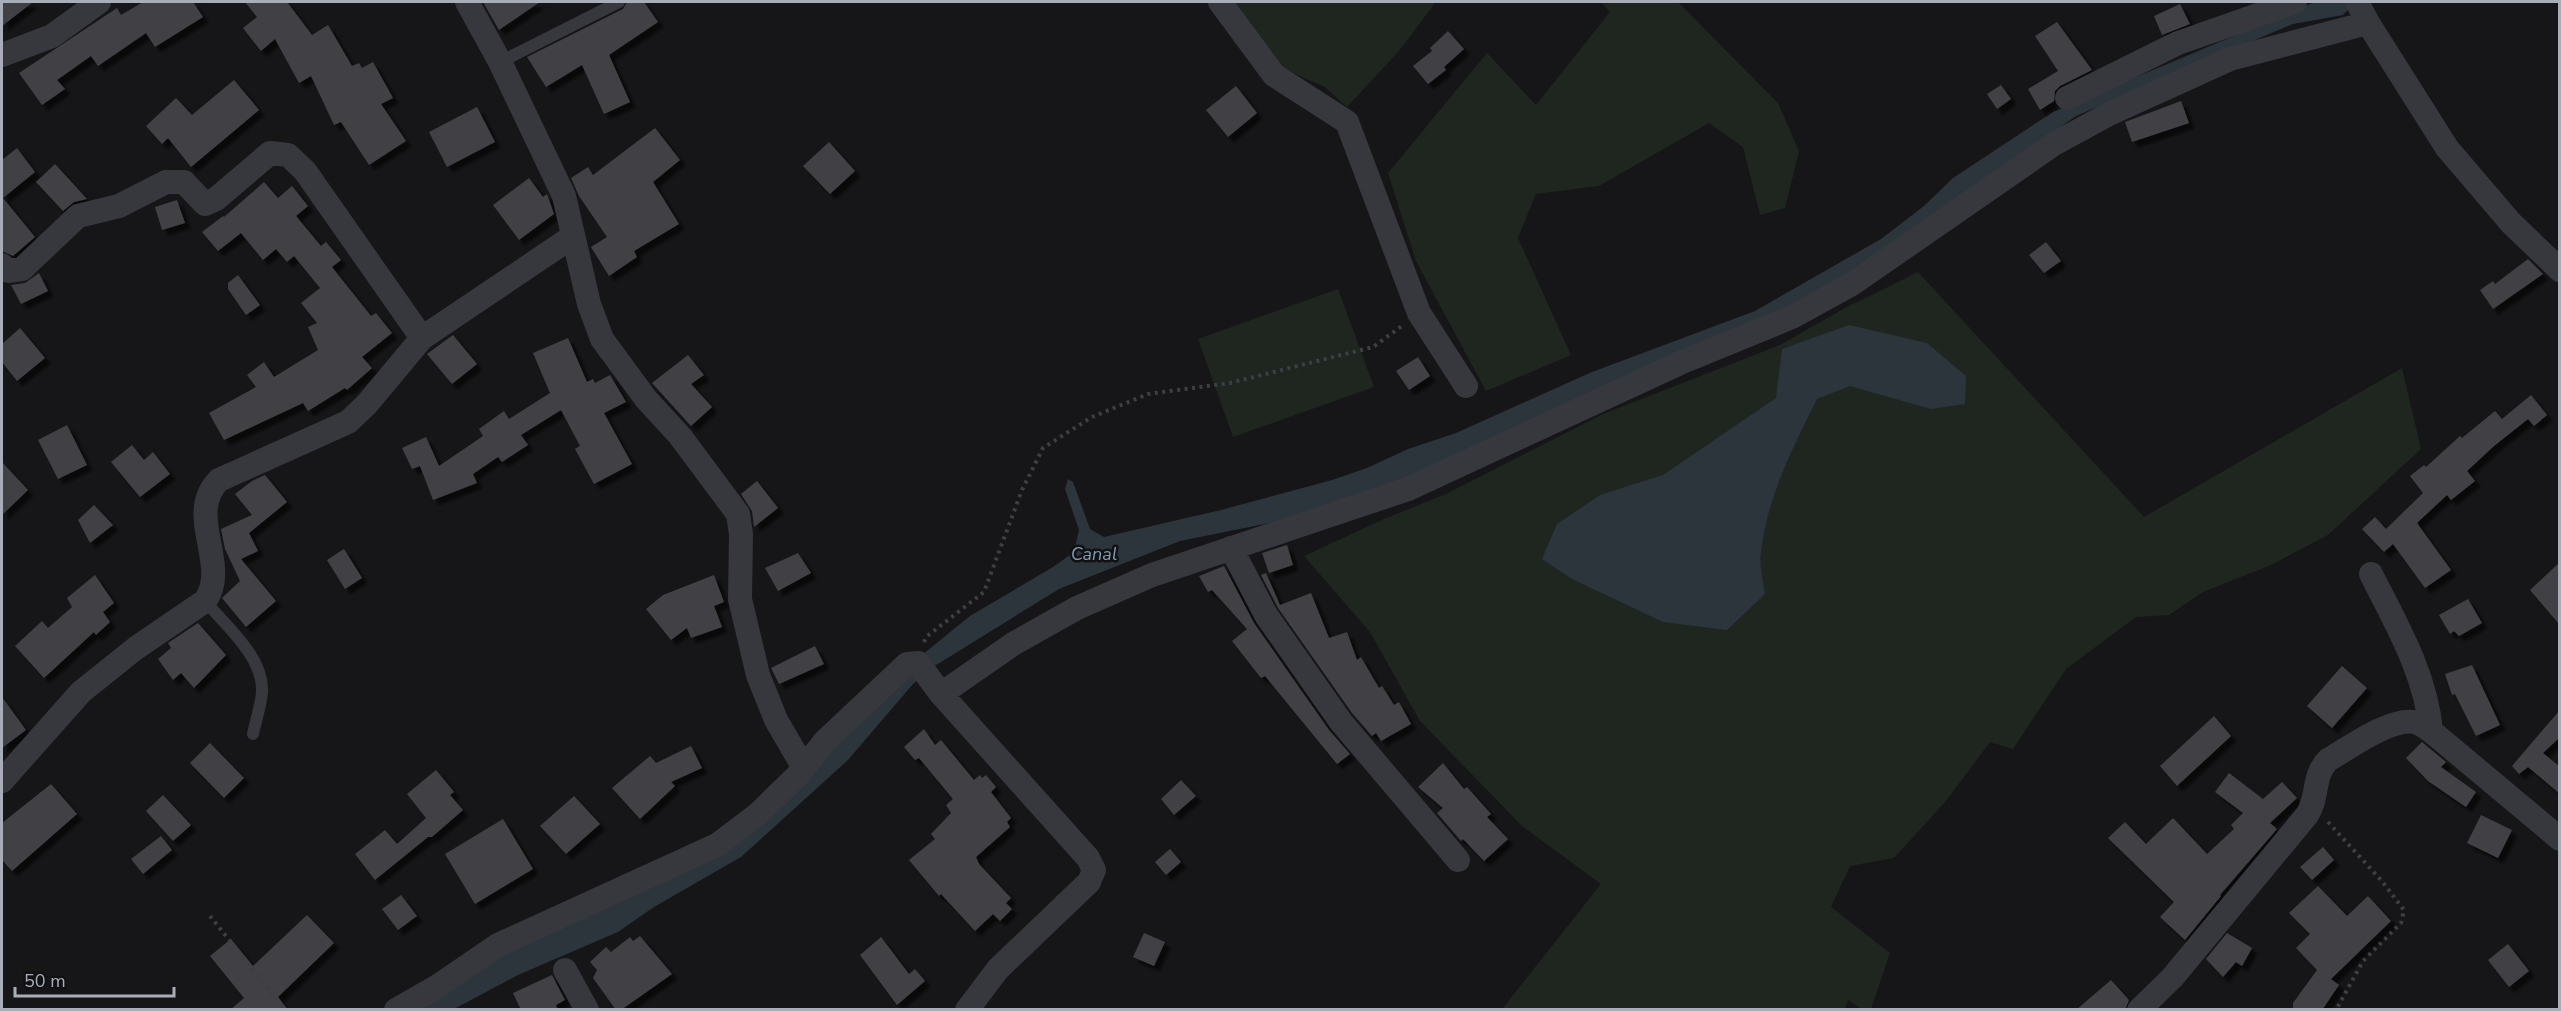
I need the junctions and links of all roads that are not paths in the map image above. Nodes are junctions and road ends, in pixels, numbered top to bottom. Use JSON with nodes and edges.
{"nodes":[{"id":1,"x":99,"y":2,"type":"edge"},
{"id":2,"x":467,"y":2,"type":"edge"},
{"id":3,"x":619,"y":2,"type":"edge"},
{"id":4,"x":1221,"y":2,"type":"edge"},
{"id":5,"x":2295,"y":2,"type":"edge"},
{"id":6,"x":2363,"y":12,"type":"edge"},
{"id":7,"x":2,"y":55,"type":"edge"},
{"id":8,"x":500,"y":62,"type":"junction"},
{"id":9,"x":2067,"y":98,"type":"dead end"},
{"id":10,"x":572,"y":237,"type":"junction"},
{"id":11,"x":2,"y":265,"type":"edge"},
{"id":12,"x":2559,"y":270,"type":"edge"},
{"id":13,"x":422,"y":338,"type":"junction"},
{"id":14,"x":1466,"y":386,"type":"dead end"},
{"id":15,"x":1231,"y":548,"type":"junction"},
{"id":16,"x":2371,"y":574,"type":"dead end"},
{"id":17,"x":205,"y":601,"type":"junction"},
{"id":18,"x":926,"y":675,"type":"junction"},
{"id":19,"x":2431,"y":731,"type":"junction"},
{"id":20,"x":253,"y":734,"type":"dead end"},
{"id":21,"x":804,"y":768,"type":"junction"},
{"id":22,"x":2,"y":781,"type":"edge"},
{"id":23,"x":2559,"y":839,"type":"edge"},
{"id":24,"x":1458,"y":860,"type":"dead end"},
{"id":25,"x":565,"y":970,"type":"dead end"},
{"id":26,"x":396,"y":1010,"type":"edge"},
{"id":27,"x":587,"y":1010,"type":"edge"},
{"id":28,"x":967,"y":1010,"type":"edge"},
{"id":29,"x":2139,"y":1010,"type":"edge"}],
"edges":[{"from":1,"to":7,"type":"street"},
{"from":2,"to":8,"type":"street"},
{"from":3,"to":8,"type":"lane"},
{"from":4,"to":14,"type":"street"},
{"from":5,"to":9,"type":"street"},
{"from":6,"to":12,"type":"street"},
{"from":6,"to":15,"type":"street"},
{"from":8,"to":10,"type":"street"},
{"from":10,"to":13,"type":"street"},
{"from":10,"to":21,"type":"street"},
{"from":11,"to":13,"type":"street"},
{"from":13,"to":17,"type":"street"},
{"from":15,"to":18,"type":"street"},
{"from":15,"to":24,"type":"street"},
{"from":16,"to":19,"type":"street"},
{"from":17,"to":20,"type":"lane"},
{"from":17,"to":22,"type":"street"},
{"from":18,"to":21,"type":"street"},
{"from":18,"to":28,"type":"street"},
{"from":19,"to":23,"type":"street"},
{"from":19,"to":29,"type":"street"},
{"from":21,"to":26,"type":"street"},
{"from":25,"to":27,"type":"street"}]}
